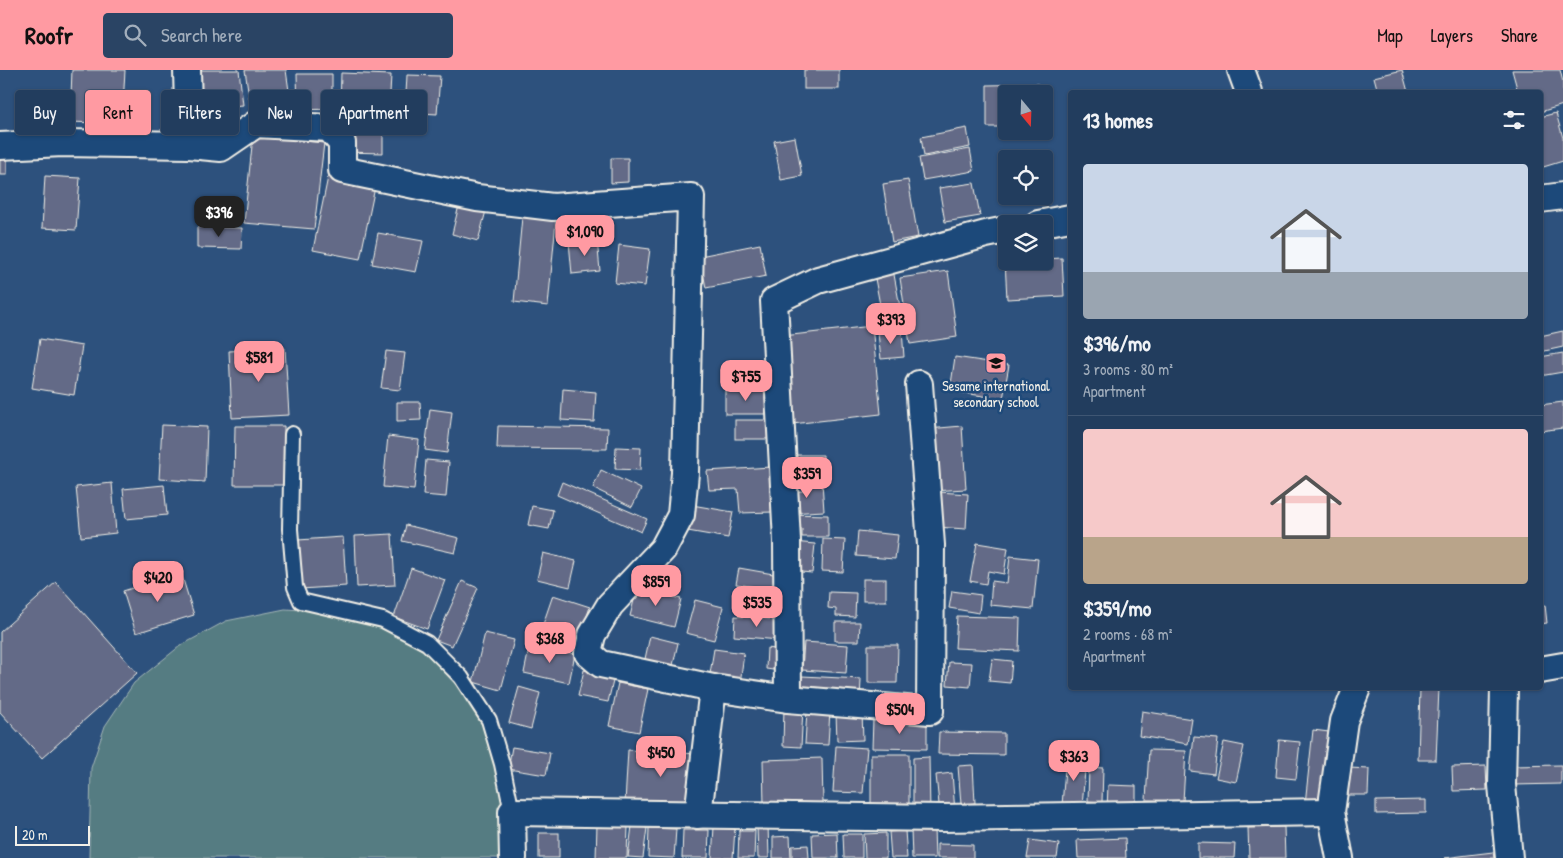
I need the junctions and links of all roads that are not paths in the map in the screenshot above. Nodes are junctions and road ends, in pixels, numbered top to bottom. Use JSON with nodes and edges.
{"nodes":[{"id":1,"x":187,"y":70,"type":"edge"},
{"id":2,"x":1241,"y":70,"type":"edge"},
{"id":3,"x":1248,"y":90,"type":"edge"},
{"id":4,"x":189,"y":145,"type":"junction"},
{"id":5,"x":0,"y":146,"type":"edge"},
{"id":6,"x":1563,"y":196,"type":"edge"},
{"id":7,"x":1543,"y":199,"type":"edge"},
{"id":8,"x":1068,"y":218,"type":"edge"},
{"id":9,"x":1053,"y":221,"type":"edge"},
{"id":10,"x":998,"y":232,"type":"edge"},
{"id":11,"x":919,"y":384,"type":"dead end"},
{"id":12,"x":292,"y":434,"type":"dead end"},
{"id":13,"x":1563,"y":666,"type":"edge"},
{"id":14,"x":1543,"y":669,"type":"edge"},
{"id":15,"x":713,"y":688,"type":"junction"},
{"id":16,"x":1356,"y":690,"type":"edge"},
{"id":17,"x":1504,"y":690,"type":"edge"},
{"id":18,"x":788,"y":699,"type":"junction"},
{"id":19,"x":512,"y":812,"type":"junction"},
{"id":20,"x":1331,"y":812,"type":"junction"},
{"id":21,"x":698,"y":815,"type":"junction"},
{"id":22,"x":513,"y":858,"type":"edge"},
{"id":23,"x":1340,"y":858,"type":"edge"},
{"id":24,"x":1509,"y":858,"type":"edge"}],
"edges":[{"from":1,"to":4,"type":"street"},
{"from":2,"to":3,"type":"street"},
{"from":4,"to":5,"type":"street"},
{"from":4,"to":15,"type":"street"},
{"from":6,"to":7,"type":"street"},
{"from":8,"to":9,"type":"street"},
{"from":10,"to":18,"type":"street"},
{"from":11,"to":18,"type":"street"},
{"from":12,"to":19,"type":"lane"},
{"from":13,"to":14,"type":"street"},
{"from":15,"to":18,"type":"street"},
{"from":15,"to":21,"type":"street"},
{"from":16,"to":20,"type":"street"},
{"from":17,"to":24,"type":"street"},
{"from":19,"to":21,"type":"street"},
{"from":19,"to":22,"type":"street"},
{"from":20,"to":21,"type":"street"},
{"from":20,"to":23,"type":"street"}]}
